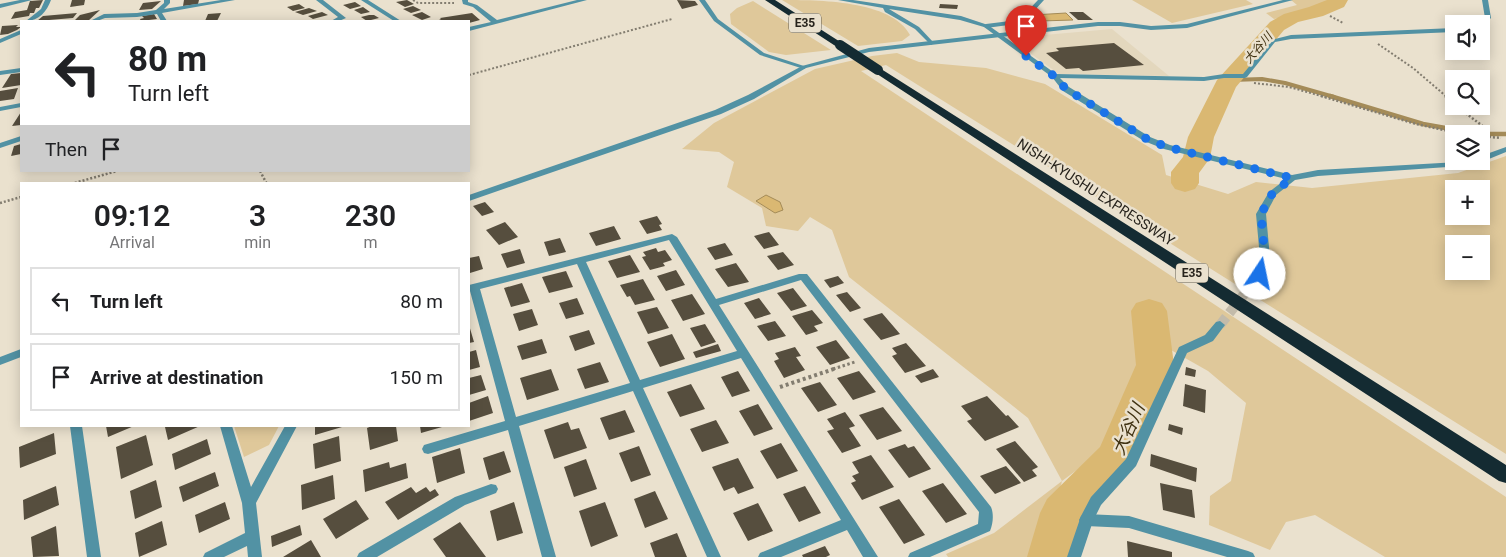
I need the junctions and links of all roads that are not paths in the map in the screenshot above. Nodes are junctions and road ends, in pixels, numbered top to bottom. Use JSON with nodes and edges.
{"nodes":[{"id":1,"x":29,"y":0,"type":"edge"},
{"id":2,"x":48,"y":0,"type":"edge"},
{"id":3,"x":167,"y":0,"type":"edge"},
{"id":4,"x":232,"y":0,"type":"edge"},
{"id":5,"x":318,"y":0,"type":"edge"},
{"id":6,"x":364,"y":0,"type":"edge"},
{"id":7,"x":584,"y":0,"type":"edge"},
{"id":8,"x":702,"y":0,"type":"edge"},
{"id":9,"x":769,"y":0,"type":"edge"},
{"id":10,"x":841,"y":0,"type":"edge"},
{"id":11,"x":1041,"y":0,"type":"edge"},
{"id":12,"x":1290,"y":0,"type":"edge"},
{"id":13,"x":1485,"y":0,"type":"edge"},
{"id":14,"x":465,"y":1,"type":"edge"},
{"id":15,"x":0,"y":6,"type":"edge"},
{"id":16,"x":884,"y":6,"type":"junction"},
{"id":17,"x":158,"y":11,"type":"junction"},
{"id":18,"x":1488,"y":15,"type":"edge"},
{"id":19,"x":30,"y":20,"type":"edge"},
{"id":20,"x":95,"y":20,"type":"edge"},
{"id":21,"x":163,"y":20,"type":"edge"},
{"id":22,"x":337,"y":20,"type":"edge"},
{"id":23,"x":396,"y":20,"type":"edge"},
{"id":24,"x":495,"y":22,"type":"junction"},
{"id":25,"x":986,"y":26,"type":"junction"},
{"id":26,"x":470,"y":29,"type":"edge"},
{"id":27,"x":1445,"y":30,"type":"edge"},
{"id":28,"x":20,"y":32,"type":"edge"},
{"id":29,"x":999,"y":35,"type":"junction"},
{"id":30,"x":0,"y":42,"type":"edge"},
{"id":31,"x":931,"y":43,"type":"junction"},
{"id":32,"x":804,"y":67,"type":"junction"},
{"id":33,"x":20,"y":70,"type":"edge"},
{"id":34,"x":0,"y":73,"type":"edge"},
{"id":35,"x":1054,"y":76,"type":"junction"},
{"id":36,"x":20,"y":105,"type":"edge"},
{"id":37,"x":0,"y":109,"type":"edge"},
{"id":38,"x":20,"y":138,"type":"edge"},
{"id":39,"x":0,"y":146,"type":"edge"},
{"id":40,"x":1506,"y":149,"type":"edge"},
{"id":41,"x":1490,"y":155,"type":"edge"},
{"id":42,"x":1445,"y":165,"type":"edge"},
{"id":43,"x":1292,"y":178,"type":"junction"},
{"id":44,"x":470,"y":198,"type":"edge"},
{"id":45,"x":580,"y":260,"type":"junction"},
{"id":46,"x":1260,"y":274,"type":"tunnel mouth"},
{"id":47,"x":471,"y":287,"type":"edge"},
{"id":48,"x":713,"y":303,"type":"junction"},
{"id":49,"x":1220,"y":325,"type":"tunnel mouth"},
{"id":50,"x":20,"y":353,"type":"edge"},
{"id":51,"x":744,"y":353,"type":"junction"},
{"id":52,"x":0,"y":361,"type":"edge"},
{"id":53,"x":636,"y":385,"type":"junction"},
{"id":54,"x":512,"y":423,"type":"junction"},
{"id":55,"x":76,"y":427,"type":"edge"},
{"id":56,"x":226,"y":427,"type":"edge"},
{"id":57,"x":290,"y":427,"type":"edge"},
{"id":58,"x":428,"y":449,"type":"dead end"},
{"id":59,"x":1506,"y":475,"type":"edge"},
{"id":60,"x":491,"y":489,"type":"dead end"},
{"id":61,"x":249,"y":503,"type":"junction"},
{"id":62,"x":1086,"y":520,"type":"junction"},
{"id":63,"x":850,"y":524,"type":"junction"},
{"id":64,"x":253,"y":536,"type":"junction"},
{"id":65,"x":94,"y":557,"type":"edge"},
{"id":66,"x":210,"y":557,"type":"edge"},
{"id":67,"x":255,"y":557,"type":"edge"},
{"id":68,"x":364,"y":557,"type":"edge"},
{"id":69,"x":549,"y":557,"type":"edge"},
{"id":70,"x":714,"y":557,"type":"edge"},
{"id":71,"x":765,"y":557,"type":"edge"},
{"id":72,"x":870,"y":557,"type":"edge"},
{"id":73,"x":915,"y":557,"type":"edge"},
{"id":74,"x":1074,"y":557,"type":"edge"},
{"id":75,"x":1248,"y":557,"type":"edge"}],
"edges":[{"from":1,"to":15,"type":"street"},
{"from":2,"to":19,"type":"street"},
{"from":3,"to":17,"type":"street"},
{"from":4,"to":17,"type":"street"},
{"from":5,"to":22,"type":"street"},
{"from":6,"to":23,"type":"street"},
{"from":7,"to":24,"type":"street"},
{"from":8,"to":32,"type":"street"},
{"from":9,"to":59,"type":"highway","name":"NISHI-KYUSHU EXPRESSWAY","number":"E35","bridge":true},
{"from":10,"to":16,"type":"street"},
{"from":11,"to":25,"type":"street"},
{"from":12,"to":29,"type":"street"},
{"from":13,"to":18,"type":"street"},
{"from":14,"to":24,"type":"street"},
{"from":16,"to":25,"type":"street"},
{"from":16,"to":31,"type":"street"},
{"from":17,"to":20,"type":"street"},
{"from":17,"to":21,"type":"street"},
{"from":24,"to":26,"type":"street"},
{"from":25,"to":29,"type":"street"},
{"from":27,"to":35,"type":"street"},
{"from":28,"to":30,"type":"street"},
{"from":29,"to":31,"type":"street"},
{"from":29,"to":35,"type":"street"},
{"from":31,"to":32,"type":"street"},
{"from":32,"to":44,"type":"street"},
{"from":33,"to":34,"type":"street"},
{"from":35,"to":43,"type":"street"},
{"from":36,"to":37,"type":"street"},
{"from":38,"to":39,"type":"street"},
{"from":40,"to":41,"type":"street"},
{"from":42,"to":43,"type":"street"},
{"from":43,"to":46,"type":"street"},
{"from":45,"to":47,"type":"street"},
{"from":45,"to":48,"type":"street"},
{"from":45,"to":53,"type":"street"},
{"from":47,"to":54,"type":"street"},
{"from":48,"to":51,"type":"street"},
{"from":48,"to":73,"type":"street"},
{"from":49,"to":62,"type":"street"},
{"from":50,"to":52,"type":"street"},
{"from":51,"to":53,"type":"street"},
{"from":51,"to":63,"type":"street"},
{"from":53,"to":54,"type":"street"},
{"from":53,"to":70,"type":"street"},
{"from":54,"to":58,"type":"street"},
{"from":54,"to":69,"type":"street"},
{"from":55,"to":65,"type":"street"},
{"from":56,"to":61,"type":"street"},
{"from":57,"to":61,"type":"street"},
{"from":60,"to":68,"type":"street"},
{"from":61,"to":64,"type":"street"},
{"from":62,"to":74,"type":"street"},
{"from":62,"to":75,"type":"street"},
{"from":63,"to":71,"type":"street"},
{"from":63,"to":72,"type":"street"},
{"from":64,"to":66,"type":"street"},
{"from":64,"to":67,"type":"street"}]}
